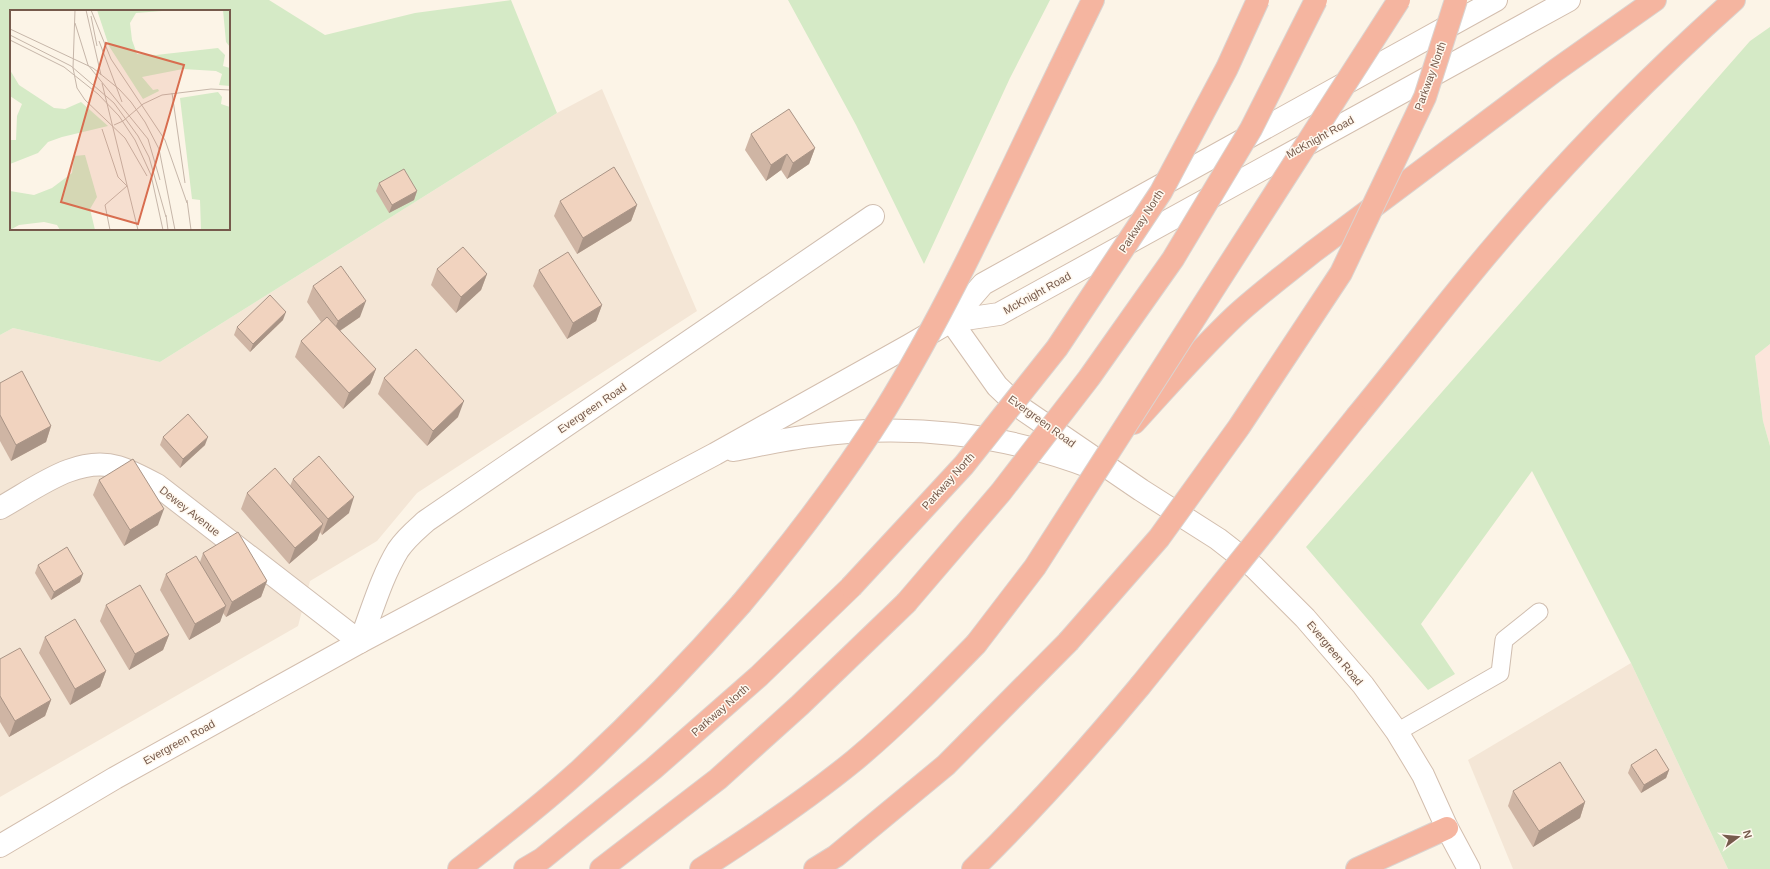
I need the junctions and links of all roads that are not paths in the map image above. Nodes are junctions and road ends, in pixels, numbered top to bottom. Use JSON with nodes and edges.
{"nodes":[{"id":1,"x":1093,"y":0,"type":"edge"},
{"id":2,"x":1258,"y":0,"type":"edge"},
{"id":3,"x":1316,"y":0,"type":"edge"},
{"id":4,"x":1399,"y":0,"type":"edge"},
{"id":5,"x":1456,"y":0,"type":"edge"},
{"id":6,"x":1496,"y":0,"type":"edge"},
{"id":7,"x":1569,"y":0,"type":"edge"},
{"id":8,"x":1655,"y":0,"type":"edge"},
{"id":9,"x":1734,"y":0,"type":"edge"},
{"id":10,"x":873,"y":216,"type":"dead end"},
{"id":11,"x":951,"y":321,"type":"junction"},
{"id":12,"x":1111,"y":449,"type":"junction"},
{"id":13,"x":715,"y":454,"type":"junction"},
{"id":14,"x":1141,"y":490,"type":"junction"},
{"id":15,"x":0,"y":508,"type":"edge"},
{"id":16,"x":1539,"y":612,"type":"dead end"},
{"id":17,"x":360,"y":642,"type":"junction"},
{"id":18,"x":1397,"y":732,"type":"junction"},
{"id":19,"x":1447,"y":828,"type":"junction"},
{"id":20,"x":0,"y":846,"type":"edge"},
{"id":21,"x":459,"y":869,"type":"edge"},
{"id":22,"x":525,"y":869,"type":"edge"},
{"id":23,"x":601,"y":869,"type":"edge"},
{"id":24,"x":701,"y":869,"type":"edge"},
{"id":25,"x":815,"y":869,"type":"edge"},
{"id":26,"x":973,"y":869,"type":"edge"},
{"id":27,"x":1358,"y":869,"type":"edge"},
{"id":28,"x":1469,"y":869,"type":"edge"}],
"edges":[{"from":1,"to":21,"type":"highway","bridge":true},
{"from":2,"to":22,"type":"highway","name":"Parkway North","bridge":true},
{"from":3,"to":23,"type":"highway","bridge":true},
{"from":4,"to":12,"type":"highway","bridge":true},
{"from":5,"to":25,"type":"highway","name":"Parkway North","bridge":true},
{"from":6,"to":11,"type":"main road"},
{"from":7,"to":11,"type":"main road","name":"McKnight Road"},
{"from":8,"to":12,"type":"highway","bridge":true},
{"from":9,"to":26,"type":"highway","bridge":true},
{"from":10,"to":17,"type":"main road","name":"Evergreen Road"},
{"from":11,"to":13,"type":"main road","name":"Evergreen Road"},
{"from":11,"to":14,"type":"main road","name":"Evergreen Road"},
{"from":12,"to":24,"type":"highway","bridge":true},
{"from":13,"to":14,"type":"main road","name":"Evergreen Road"},
{"from":13,"to":17,"type":"main road","name":"Evergreen Road"},
{"from":14,"to":18,"type":"main road","name":"Evergreen Road"},
{"from":15,"to":17,"type":"main road","name":"Dewey Avenue"},
{"from":16,"to":18,"type":"lane"},
{"from":17,"to":20,"type":"main road","name":"Evergreen Road"},
{"from":18,"to":19,"type":"main road","name":"Evergreen Road"},
{"from":19,"to":27,"type":"highway"},
{"from":19,"to":28,"type":"main road","name":"Evergreen Road"}]}
